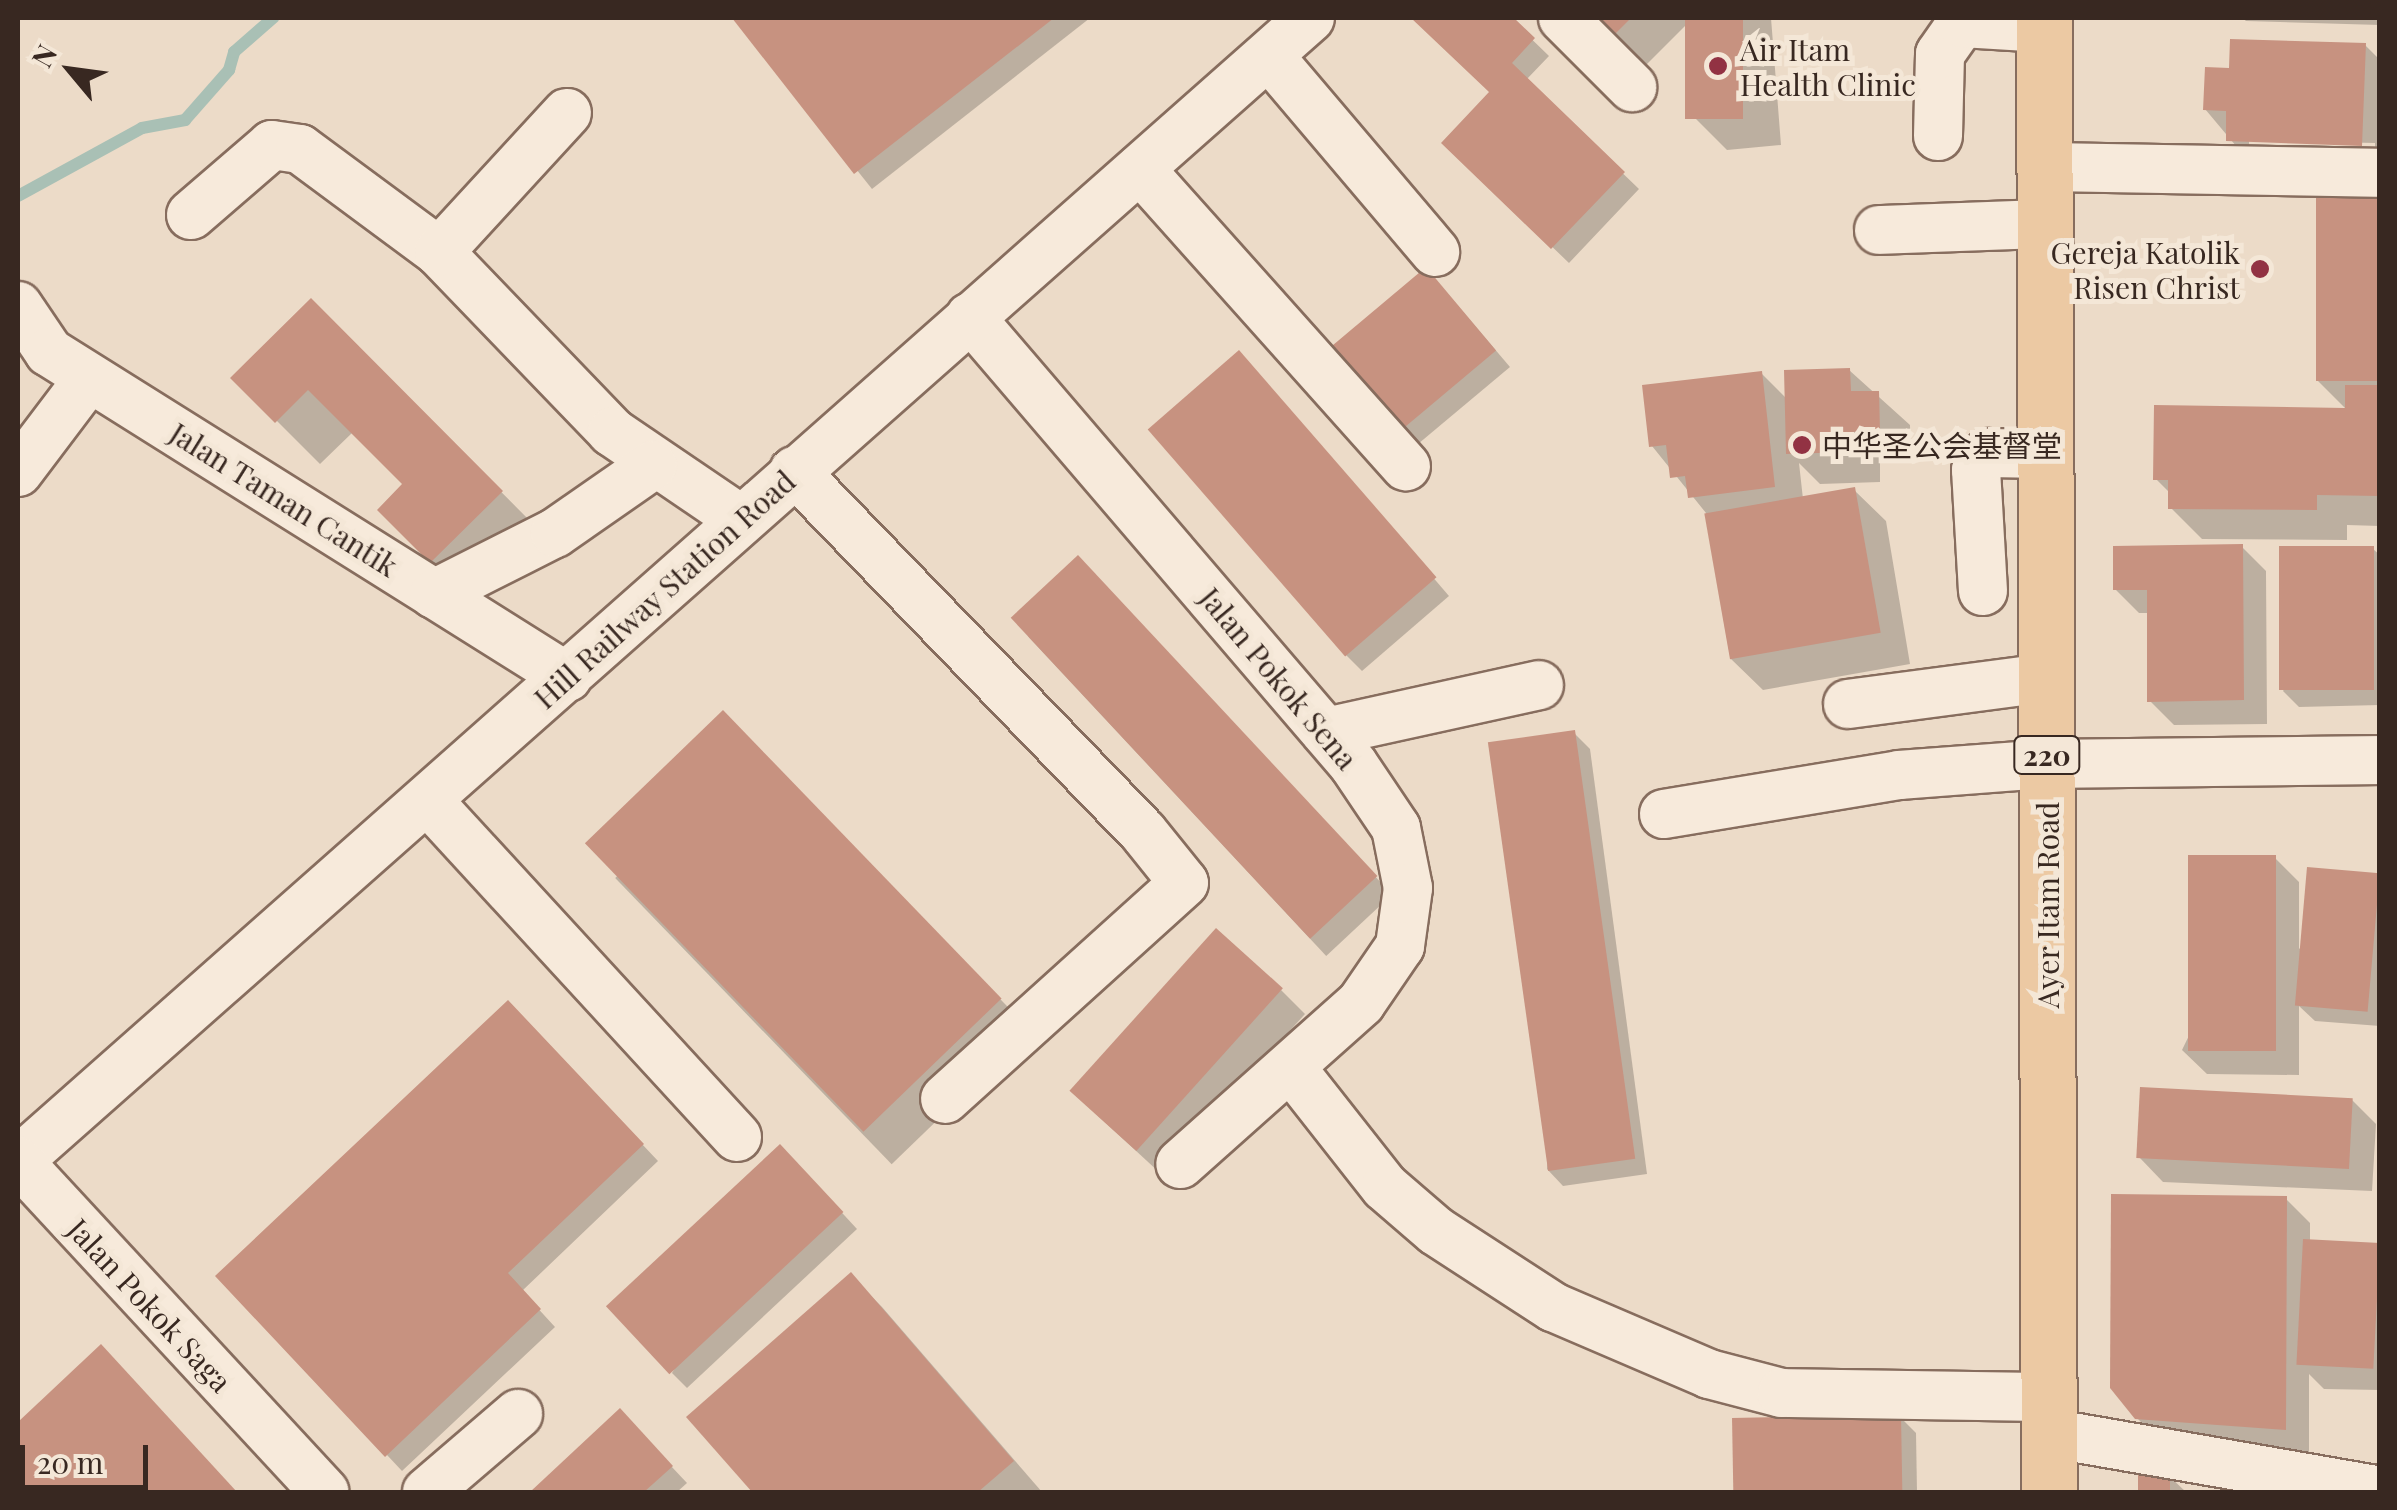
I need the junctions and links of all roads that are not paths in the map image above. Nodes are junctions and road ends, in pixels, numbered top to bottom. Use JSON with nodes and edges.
{"nodes":[{"id":1,"x":1310,"y":18,"type":"edge"},
{"id":2,"x":1564,"y":18,"type":"edge"},
{"id":3,"x":2044,"y":22,"type":"edge"},
{"id":4,"x":1269,"y":56,"type":"junction"},
{"id":5,"x":1632,"y":87,"type":"dead end"},
{"id":6,"x":567,"y":113,"type":"dead end"},
{"id":7,"x":1938,"y":136,"type":"dead end"},
{"id":8,"x":2044,"y":167,"type":"junction"},
{"id":9,"x":1140,"y":169,"type":"junction"},
{"id":10,"x":2380,"y":173,"type":"edge"},
{"id":11,"x":192,"y":215,"type":"dead end"},
{"id":12,"x":2045,"y":224,"type":"junction"},
{"id":13,"x":1879,"y":230,"type":"dead end"},
{"id":14,"x":439,"y":252,"type":"junction"},
{"id":15,"x":1435,"y":252,"type":"dead end"},
{"id":16,"x":21,"y":314,"type":"edge"},
{"id":17,"x":970,"y":318,"type":"junction"},
{"id":18,"x":89,"y":378,"type":"junction"},
{"id":19,"x":2046,"y":454,"type":"junction"},
{"id":20,"x":653,"y":464,"type":"junction"},
{"id":21,"x":1406,"y":467,"type":"dead end"},
{"id":22,"x":794,"y":471,"type":"junction"},
{"id":23,"x":18,"y":472,"type":"edge"},
{"id":24,"x":740,"y":519,"type":"junction"},
{"id":25,"x":1983,"y":591,"type":"dead end"},
{"id":26,"x":434,"y":594,"type":"junction"},
{"id":27,"x":566,"y":676,"type":"junction"},
{"id":28,"x":2046,"y":678,"type":"junction"},
{"id":29,"x":1538,"y":685,"type":"dead end"},
{"id":30,"x":1848,"y":704,"type":"dead end"},
{"id":31,"x":1326,"y":732,"type":"junction"},
{"id":32,"x":2380,"y":760,"type":"edge"},
{"id":33,"x":2047,"y":764,"type":"junction"},
{"id":34,"x":429,"y":802,"type":"junction"},
{"id":35,"x":1664,"y":814,"type":"dead end"},
{"id":36,"x":1292,"y":1069,"type":"junction"},
{"id":37,"x":945,"y":1098,"type":"dead end"},
{"id":38,"x":736,"y":1136,"type":"dead end"},
{"id":39,"x":18,"y":1161,"type":"edge"},
{"id":40,"x":1180,"y":1164,"type":"dead end"},
{"id":41,"x":518,"y":1414,"type":"dead end"},
{"id":42,"x":2049,"y":1415,"type":"junction"},
{"id":43,"x":2279,"y":1481,"type":"edge"},
{"id":44,"x":2380,"y":1491,"type":"edge"},
{"id":45,"x":324,"y":1492,"type":"edge"},
{"id":46,"x":426,"y":1492,"type":"edge"},
{"id":47,"x":2049,"y":1492,"type":"edge"}],
"edges":[{"from":1,"to":4,"type":"street","name":"Hill Railway Station Road"},
{"from":2,"to":5,"type":"street"},
{"from":3,"to":7,"type":"street"},
{"from":3,"to":8,"type":"main road","name":"Ayer Itam Road","number":"220"},
{"from":4,"to":9,"type":"street","name":"Hill Railway Station Road"},
{"from":4,"to":15,"type":"street"},
{"from":6,"to":14,"type":"street"},
{"from":8,"to":10,"type":"street"},
{"from":8,"to":12,"type":"main road","name":"Ayer Itam Road","number":"220"},
{"from":9,"to":17,"type":"street","name":"Hill Railway Station Road"},
{"from":9,"to":21,"type":"street"},
{"from":11,"to":14,"type":"street"},
{"from":12,"to":13,"type":"street"},
{"from":12,"to":19,"type":"main road","name":"Ayer Itam Road","number":"220"},
{"from":14,"to":20,"type":"street"},
{"from":16,"to":18,"type":"street","name":"Jalan Taman Cantik"},
{"from":17,"to":22,"type":"street","name":"Hill Railway Station Road"},
{"from":17,"to":31,"type":"street","name":"Jalan Pokok Sena"},
{"from":18,"to":23,"type":"street"},
{"from":18,"to":26,"type":"street","name":"Jalan Taman Cantik"},
{"from":19,"to":25,"type":"street"},
{"from":19,"to":28,"type":"main road","name":"Ayer Itam Road","number":"220"},
{"from":20,"to":24,"type":"street"},
{"from":20,"to":26,"type":"street"},
{"from":22,"to":24,"type":"street","name":"Hill Railway Station Road"},
{"from":22,"to":37,"type":"street"},
{"from":24,"to":27,"type":"street","name":"Hill Railway Station Road"},
{"from":26,"to":27,"type":"street","name":"Jalan Taman Cantik"},
{"from":27,"to":34,"type":"street","name":"Hill Railway Station Road"},
{"from":28,"to":30,"type":"street"},
{"from":28,"to":33,"type":"main road","name":"Ayer Itam Road","number":"220"},
{"from":29,"to":31,"type":"street"},
{"from":31,"to":36,"type":"street","name":"Jalan Pokok Sena"},
{"from":32,"to":33,"type":"street"},
{"from":33,"to":35,"type":"street"},
{"from":33,"to":42,"type":"main road","name":"Ayer Itam Road","number":"220"},
{"from":34,"to":38,"type":"street"},
{"from":34,"to":39,"type":"street","name":"Hill Railway Station Road"},
{"from":36,"to":40,"type":"street","name":"Jalan Pokok Sena"},
{"from":36,"to":42,"type":"street"},
{"from":39,"to":45,"type":"street","name":"Jalan Pokok Saga"},
{"from":41,"to":46,"type":"street"},
{"from":42,"to":43,"type":"street"},
{"from":42,"to":47,"type":"main road","name":"Ayer Itam Road","number":"220"},
{"from":43,"to":44,"type":"street"}]}
